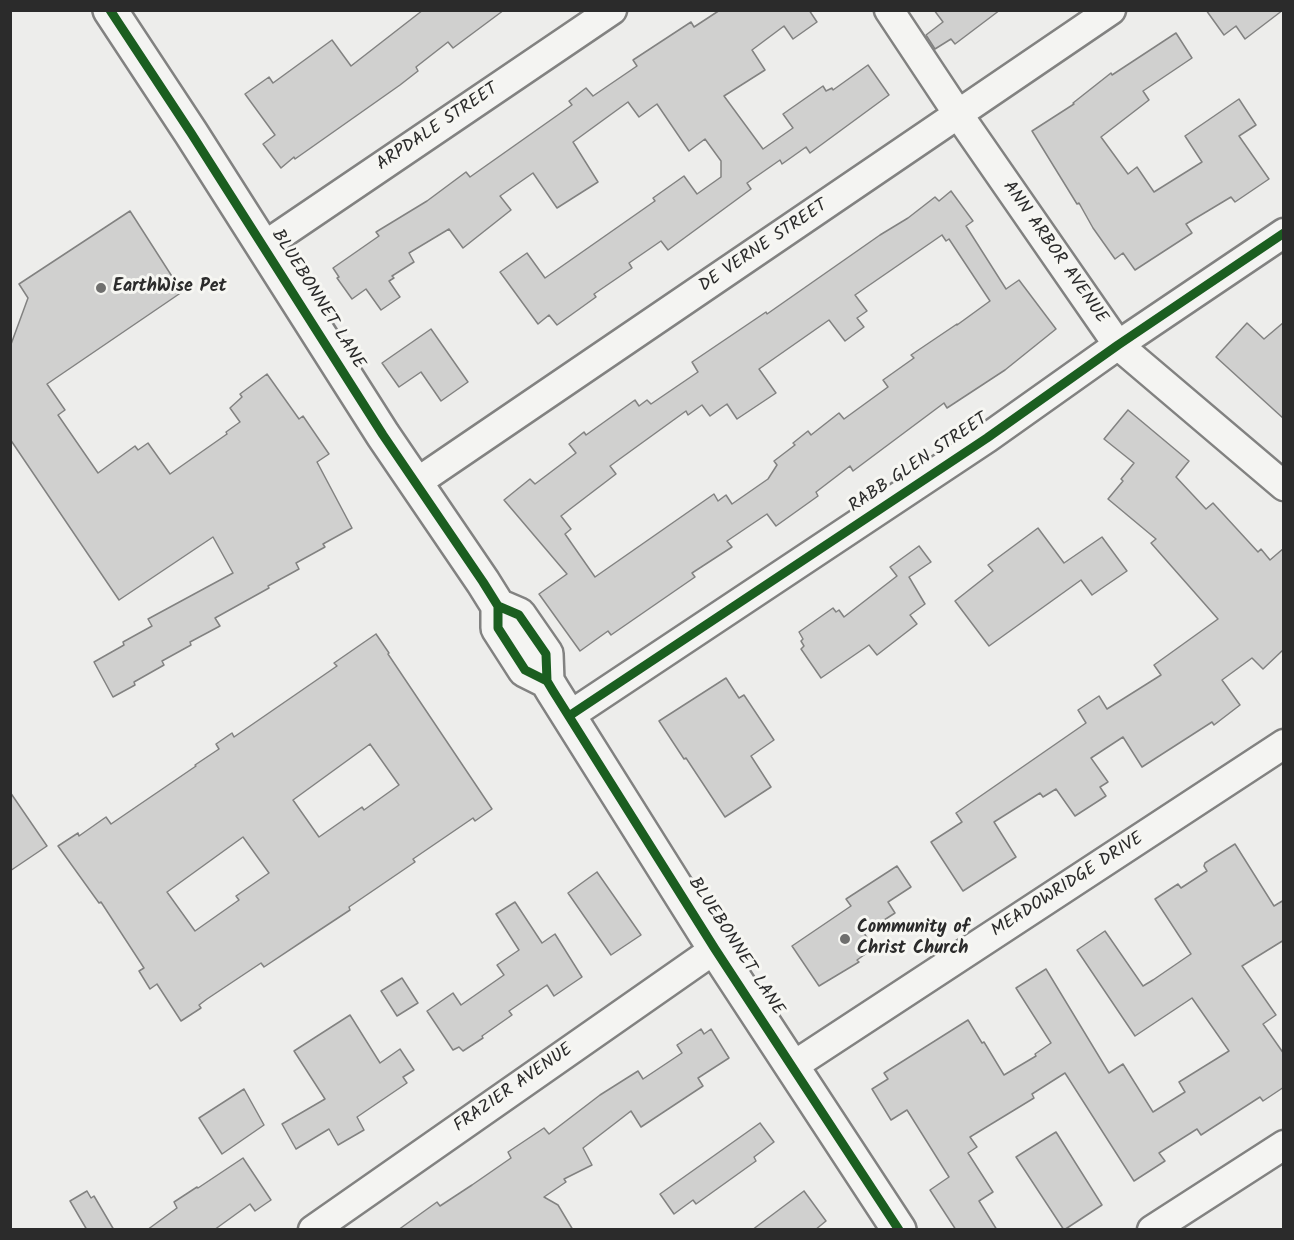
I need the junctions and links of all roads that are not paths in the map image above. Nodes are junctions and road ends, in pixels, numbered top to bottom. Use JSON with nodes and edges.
{"nodes":[{"id":1,"x":110,"y":10,"type":"edge"},
{"id":2,"x":612,"y":10,"type":"edge"},
{"id":3,"x":890,"y":10,"type":"edge"},
{"id":4,"x":1111,"y":10,"type":"edge"},
{"id":5,"x":958,"y":114,"type":"junction"},
{"id":6,"x":1284,"y":233,"type":"edge"},
{"id":7,"x":264,"y":246,"type":"junction"},
{"id":8,"x":1118,"y":345,"type":"junction"},
{"id":9,"x":416,"y":483,"type":"junction"},
{"id":10,"x":1284,"y":486,"type":"edge"},
{"id":11,"x":569,"y":716,"type":"junction"},
{"id":12,"x":1284,"y":744,"type":"edge"},
{"id":13,"x":715,"y":949,"type":"junction"},
{"id":14,"x":793,"y":1066,"type":"junction"},
{"id":15,"x":1284,"y":1145,"type":"edge"},
{"id":16,"x":313,"y":1230,"type":"edge"},
{"id":17,"x":899,"y":1230,"type":"edge"},
{"id":18,"x":1152,"y":1230,"type":"edge"}],
"edges":[{"from":1,"to":7,"type":"street","name":"BLUEBONNET LANE"},
{"from":2,"to":7,"type":"street","name":"ARPDALE STREET"},
{"from":3,"to":5,"type":"street","name":"ANN ARBOR AVENUE"},
{"from":4,"to":5,"type":"street","name":"DE VERNE STREET"},
{"from":5,"to":8,"type":"street","name":"ANN ARBOR AVENUE"},
{"from":5,"to":9,"type":"street","name":"DE VERNE STREET"},
{"from":6,"to":8,"type":"street","name":"RABB GLEN STREET"},
{"from":7,"to":9,"type":"street","name":"BLUEBONNET LANE"},
{"from":8,"to":10,"type":"street","name":"ANN ARBOR AVENUE"},
{"from":8,"to":11,"type":"street","name":"RABB GLEN STREET"},
{"from":9,"to":11,"type":"street","name":"BLUEBONNET LANE"},
{"from":11,"to":13,"type":"street","name":"BLUEBONNET LANE"},
{"from":12,"to":14,"type":"street","name":"MEADOWRIDGE DRIVE"},
{"from":13,"to":14,"type":"street","name":"BLUEBONNET LANE"},
{"from":13,"to":16,"type":"street","name":"FRAZIER AVENUE"},
{"from":14,"to":17,"type":"street","name":"BLUEBONNET LANE"},
{"from":15,"to":18,"type":"street"}]}
